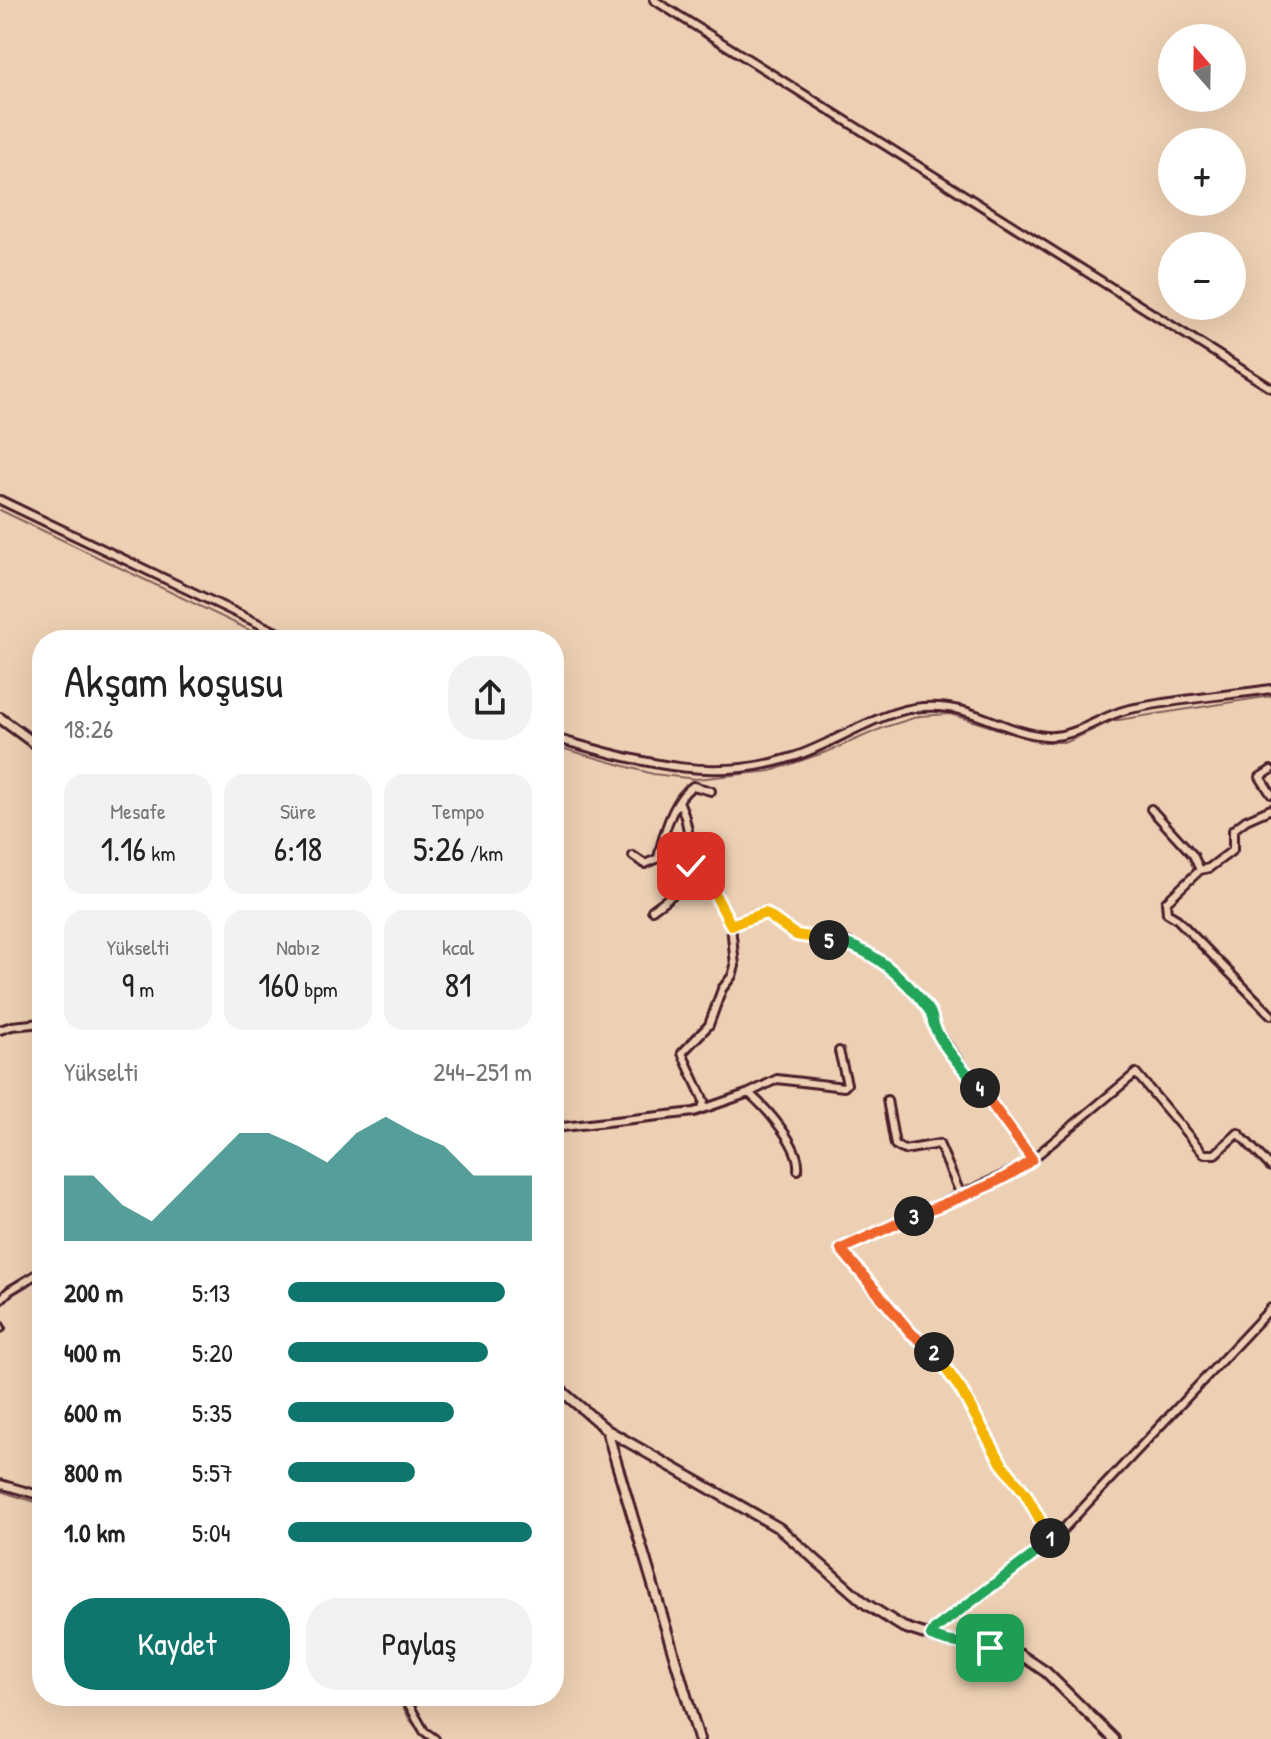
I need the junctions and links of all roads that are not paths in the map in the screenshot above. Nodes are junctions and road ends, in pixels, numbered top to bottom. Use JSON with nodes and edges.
{"nodes":[{"id":1,"x":654,"y":0,"type":"edge"},
{"id":2,"x":1271,"y":388,"type":"edge"},
{"id":3,"x":0,"y":500,"type":"edge"},
{"id":4,"x":272,"y":630,"type":"edge"},
{"id":5,"x":1271,"y":689,"type":"edge"},
{"id":6,"x":0,"y":718,"type":"edge"},
{"id":7,"x":564,"y":741,"type":"edge"},
{"id":8,"x":32,"y":742,"type":"edge"},
{"id":9,"x":1271,"y":770,"type":"edge"},
{"id":10,"x":711,"y":791,"type":"dead end"},
{"id":11,"x":1271,"y":794,"type":"edge"},
{"id":12,"x":679,"y":801,"type":"junction"},
{"id":13,"x":1151,"y":809,"type":"dead end"},
{"id":14,"x":1271,"y":809,"type":"edge"},
{"id":15,"x":633,"y":856,"type":"dead end"},
{"id":16,"x":658,"y":858,"type":"junction"},
{"id":17,"x":691,"y":866,"type":"junction"},
{"id":18,"x":1200,"y":870,"type":"junction"},
{"id":19,"x":652,"y":910,"type":"dead end"},
{"id":20,"x":731,"y":925,"type":"junction"},
{"id":21,"x":1271,"y":1015,"type":"edge"},
{"id":22,"x":32,"y":1025,"type":"edge"},
{"id":23,"x":0,"y":1030,"type":"edge"},
{"id":24,"x":839,"y":1051,"type":"dead end"},
{"id":25,"x":749,"y":1093,"type":"junction"},
{"id":26,"x":887,"y":1100,"type":"dead end"},
{"id":27,"x":702,"y":1109,"type":"junction"},
{"id":28,"x":564,"y":1127,"type":"edge"},
{"id":29,"x":1032,"y":1159,"type":"junction"},
{"id":30,"x":1271,"y":1167,"type":"edge"},
{"id":31,"x":798,"y":1170,"type":"dead end"},
{"id":32,"x":961,"y":1195,"type":"junction"},
{"id":33,"x":32,"y":1277,"type":"edge"},
{"id":34,"x":0,"y":1300,"type":"edge"},
{"id":35,"x":1271,"y":1308,"type":"edge"},
{"id":36,"x":564,"y":1393,"type":"edge"},
{"id":37,"x":607,"y":1430,"type":"junction"},
{"id":38,"x":0,"y":1484,"type":"edge"},
{"id":39,"x":32,"y":1493,"type":"edge"},
{"id":40,"x":1052,"y":1541,"type":"junction"},
{"id":41,"x":931,"y":1636,"type":"junction"},
{"id":42,"x":410,"y":1706,"type":"edge"},
{"id":43,"x":435,"y":1739,"type":"edge"},
{"id":44,"x":699,"y":1739,"type":"edge"},
{"id":45,"x":1114,"y":1739,"type":"edge"}],
"edges":[{"from":1,"to":2,"type":"street"},
{"from":3,"to":4,"type":"street"},
{"from":5,"to":7,"type":"street"},
{"from":6,"to":8,"type":"street"},
{"from":9,"to":11,"type":"street"},
{"from":10,"to":12,"type":"street"},
{"from":12,"to":16,"type":"street"},
{"from":12,"to":17,"type":"street"},
{"from":13,"to":18,"type":"street"},
{"from":14,"to":18,"type":"street"},
{"from":15,"to":16,"type":"street"},
{"from":16,"to":17,"type":"street"},
{"from":17,"to":19,"type":"street"},
{"from":17,"to":20,"type":"street"},
{"from":18,"to":21,"type":"street"},
{"from":20,"to":27,"type":"street"},
{"from":20,"to":29,"type":"street"},
{"from":22,"to":23,"type":"street"},
{"from":24,"to":25,"type":"street"},
{"from":25,"to":27,"type":"street"},
{"from":25,"to":31,"type":"street"},
{"from":26,"to":32,"type":"street"},
{"from":27,"to":28,"type":"street"},
{"from":29,"to":30,"type":"street"},
{"from":29,"to":32,"type":"street"},
{"from":32,"to":40,"type":"street"},
{"from":33,"to":34,"type":"street"},
{"from":35,"to":40,"type":"street"},
{"from":36,"to":37,"type":"street"},
{"from":37,"to":41,"type":"street"},
{"from":37,"to":44,"type":"street"},
{"from":38,"to":39,"type":"street"},
{"from":40,"to":41,"type":"street"},
{"from":41,"to":45,"type":"street"},
{"from":42,"to":43,"type":"street"}]}
